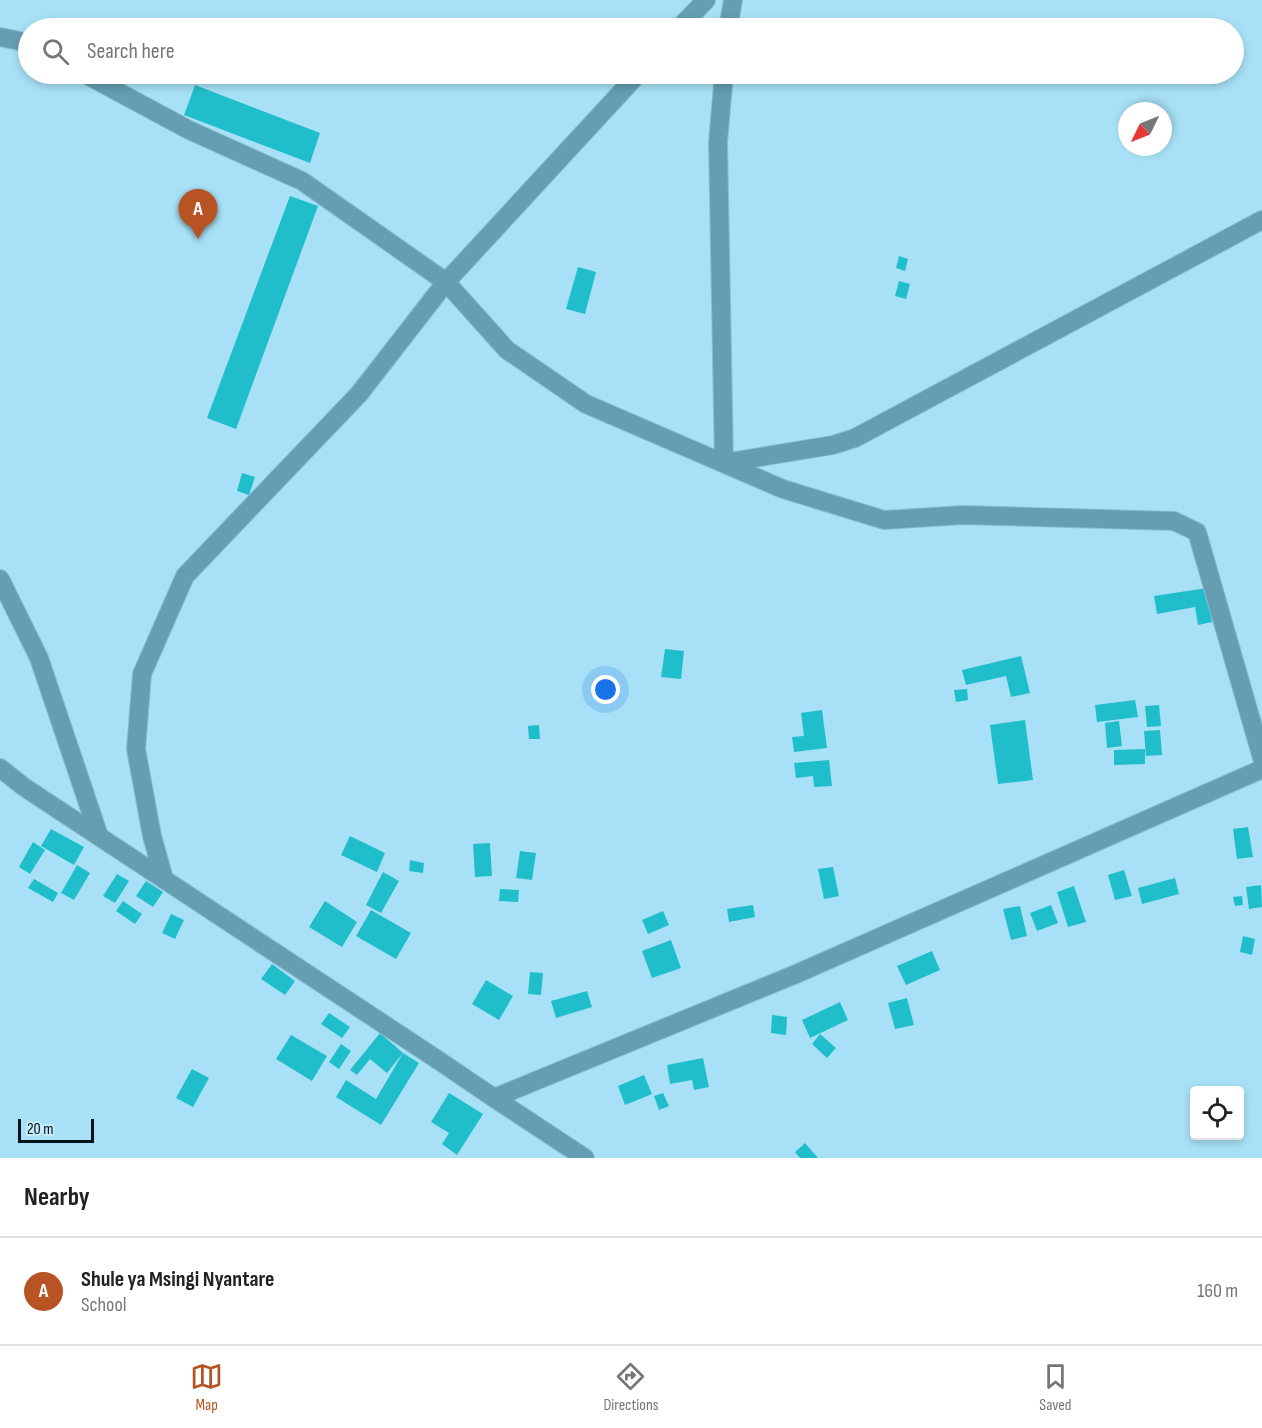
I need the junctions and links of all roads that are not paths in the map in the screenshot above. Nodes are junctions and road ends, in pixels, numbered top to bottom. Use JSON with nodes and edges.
{"nodes":[{"id":1,"x":705,"y":0,"type":"edge"},
{"id":2,"x":733,"y":0,"type":"edge"},
{"id":3,"x":688,"y":18,"type":"edge"},
{"id":4,"x":730,"y":18,"type":"edge"},
{"id":5,"x":0,"y":27,"type":"edge"},
{"id":6,"x":0,"y":37,"type":"edge"},
{"id":7,"x":18,"y":39,"type":"edge"},
{"id":8,"x":18,"y":42,"type":"edge"},
{"id":9,"x":104,"y":84,"type":"edge"},
{"id":10,"x":629,"y":84,"type":"edge"},
{"id":11,"x":723,"y":84,"type":"edge"},
{"id":12,"x":1262,"y":220,"type":"edge"},
{"id":13,"x":446,"y":282,"type":"junction"},
{"id":14,"x":724,"y":464,"type":"junction"},
{"id":15,"x":0,"y":579,"type":"edge"},
{"id":16,"x":1262,"y":758,"type":"edge"},
{"id":17,"x":0,"y":768,"type":"edge"},
{"id":18,"x":1262,"y":770,"type":"edge"},
{"id":19,"x":99,"y":836,"type":"junction"},
{"id":20,"x":164,"y":879,"type":"junction"},
{"id":21,"x":494,"y":1098,"type":"junction"},
{"id":22,"x":585,"y":1158,"type":"edge"}],
"edges":[{"from":1,"to":3,"type":"street"},
{"from":2,"to":4,"type":"street"},
{"from":5,"to":7,"type":"street"},
{"from":6,"to":8,"type":"street"},
{"from":9,"to":13,"type":"street"},
{"from":10,"to":13,"type":"street"},
{"from":11,"to":14,"type":"street"},
{"from":12,"to":14,"type":"street"},
{"from":13,"to":14,"type":"street"},
{"from":13,"to":20,"type":"street"},
{"from":14,"to":16,"type":"street"},
{"from":15,"to":19,"type":"street"},
{"from":17,"to":19,"type":"street"},
{"from":18,"to":21,"type":"street"},
{"from":19,"to":20,"type":"street"},
{"from":20,"to":21,"type":"street"},
{"from":21,"to":22,"type":"street"}]}
